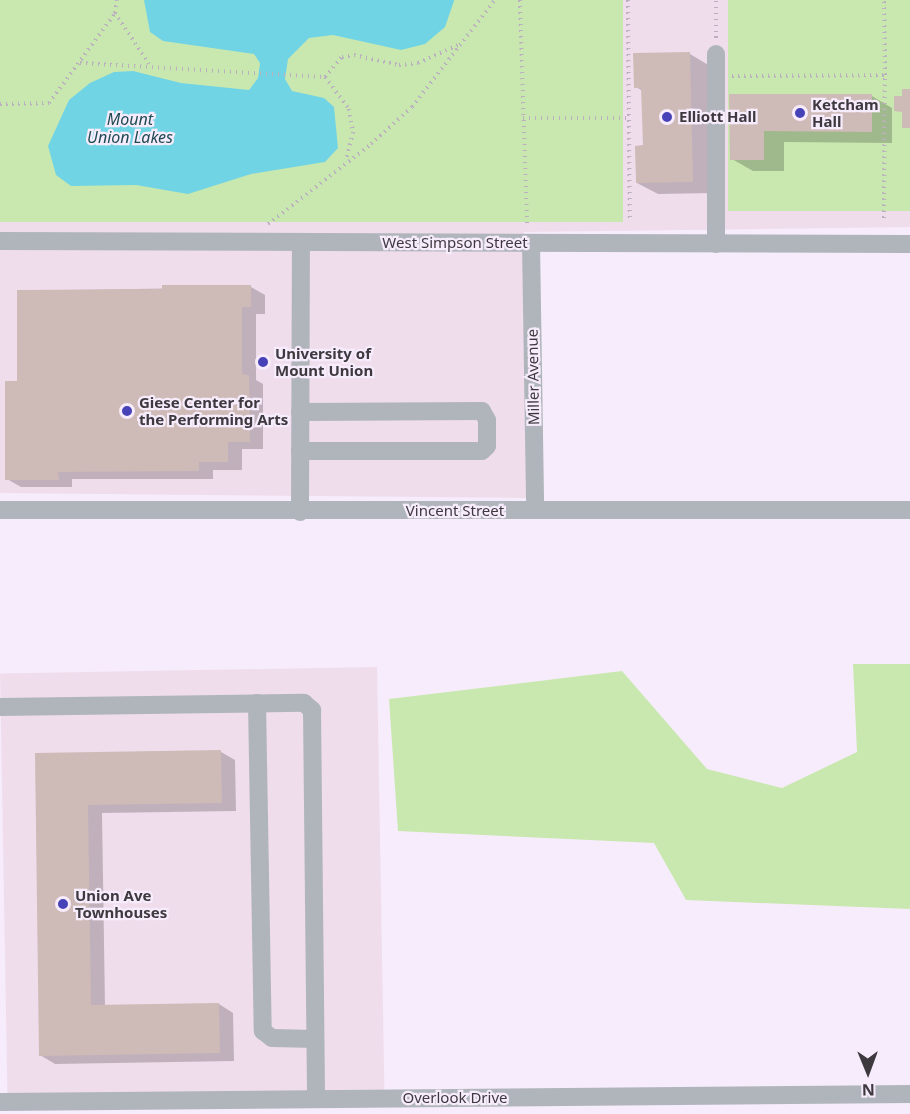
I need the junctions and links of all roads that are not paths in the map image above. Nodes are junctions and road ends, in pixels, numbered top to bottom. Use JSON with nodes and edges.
{"nodes":[{"id":1,"x":716,"y":54,"type":"road end"},
{"id":2,"x":0,"y":241,"type":"edge"},
{"id":3,"x":301,"y":243,"type":"junction"},
{"id":4,"x":531,"y":243,"type":"junction"},
{"id":5,"x":716,"y":244,"type":"junction"},
{"id":6,"x":910,"y":244,"type":"edge"},
{"id":7,"x":300,"y":412,"type":"junction"},
{"id":8,"x":300,"y":451,"type":"junction"},
{"id":9,"x":0,"y":510,"type":"edge"},
{"id":10,"x":536,"y":510,"type":"junction"},
{"id":11,"x":910,"y":510,"type":"edge"},
{"id":12,"x":300,"y":512,"type":"junction"},
{"id":13,"x":257,"y":703,"type":"junction"},
{"id":14,"x":0,"y":707,"type":"edge"},
{"id":15,"x":315,"y":1039,"type":"junction"},
{"id":16,"x":910,"y":1094,"type":"edge"},
{"id":17,"x":316,"y":1099,"type":"junction"},
{"id":18,"x":0,"y":1102,"type":"edge"},
{"id":19,"x":253,"y":1107,"type":"edge"},
{"id":20,"x":292,"y":1107,"type":"edge"}],
"edges":[{"from":1,"to":5,"type":"street"},
{"from":2,"to":3,"type":"street","name":"West Simpson Street"},
{"from":3,"to":4,"type":"street","name":"West Simpson Street"},
{"from":3,"to":7,"type":"street"},
{"from":4,"to":5,"type":"street","name":"West Simpson Street"},
{"from":4,"to":10,"type":"street","name":"Miller Avenue"},
{"from":5,"to":6,"type":"street","name":"West Simpson Street"},
{"from":7,"to":8,"type":"street"},
{"from":7,"to":8,"type":"street"},
{"from":8,"to":12,"type":"street"},
{"from":9,"to":12,"type":"street","name":"Vincent Street"},
{"from":10,"to":11,"type":"street","name":"Vincent Street"},
{"from":10,"to":12,"type":"street","name":"Vincent Street"},
{"from":13,"to":14,"type":"street"},
{"from":13,"to":15,"type":"street"},
{"from":13,"to":15,"type":"street"},
{"from":15,"to":17,"type":"street"},
{"from":16,"to":17,"type":"street","name":"Overlook Drive"},
{"from":17,"to":20,"type":"street","name":"Overlook Drive"},
{"from":18,"to":19,"type":"street","name":"Overlook Drive"},
{"from":19,"to":20,"type":"street","name":"Overlook Drive"}]}
